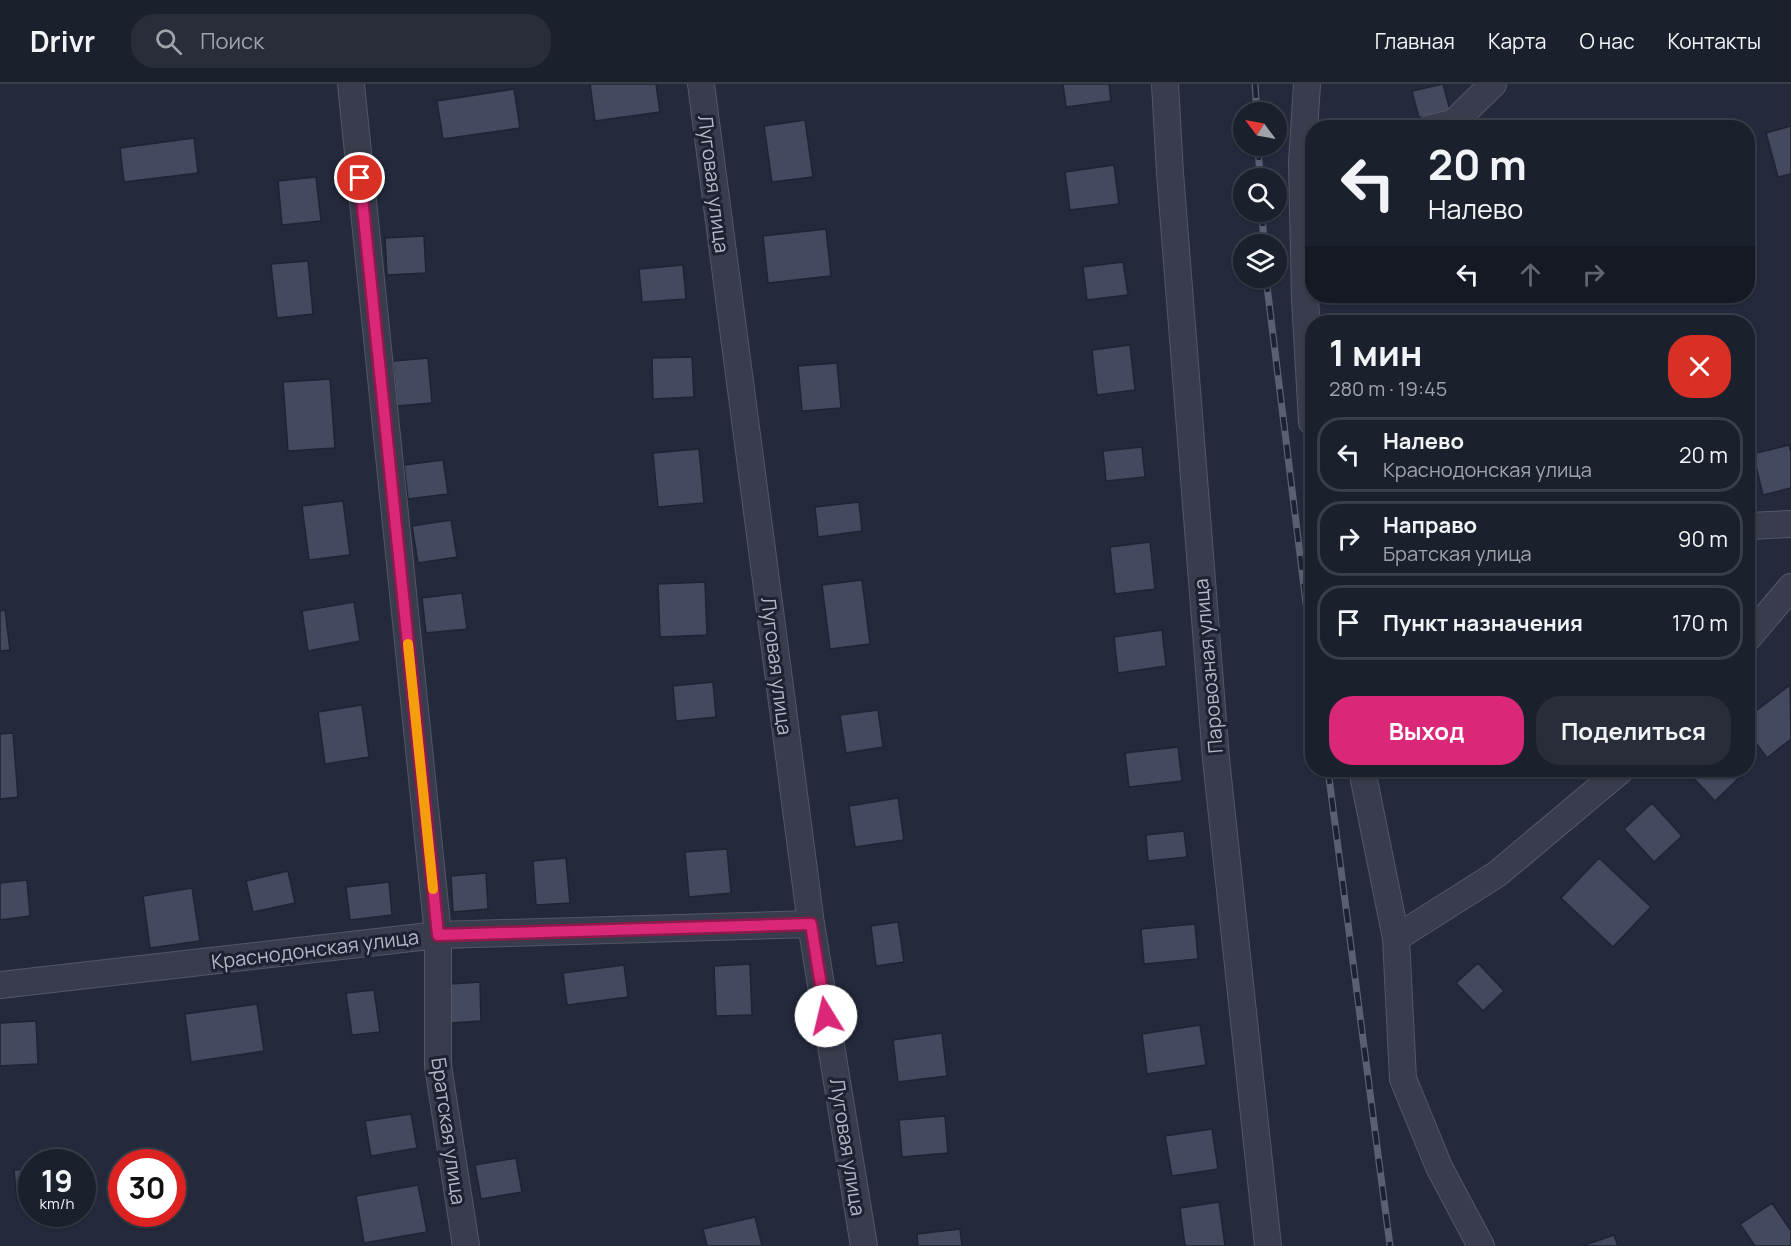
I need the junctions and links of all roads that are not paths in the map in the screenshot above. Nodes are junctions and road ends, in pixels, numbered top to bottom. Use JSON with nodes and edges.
{"nodes":[{"id":1,"x":351,"y":84,"type":"edge"},
{"id":2,"x":701,"y":84,"type":"edge"},
{"id":3,"x":1165,"y":84,"type":"edge"},
{"id":4,"x":1307,"y":84,"type":"edge"},
{"id":5,"x":1493,"y":84,"type":"edge"},
{"id":6,"x":1456,"y":120,"type":"edge"},
{"id":7,"x":1305,"y":178,"type":"edge"},
{"id":8,"x":1791,"y":524,"type":"edge"},
{"id":9,"x":1755,"y":526,"type":"edge"},
{"id":10,"x":1791,"y":587,"type":"edge"},
{"id":11,"x":1755,"y":630,"type":"edge"},
{"id":12,"x":1363,"y":777,"type":"edge"},
{"id":13,"x":1613,"y":777,"type":"edge"},
{"id":14,"x":811,"y":924,"type":"junction"},
{"id":15,"x":438,"y":935,"type":"junction"},
{"id":16,"x":1396,"y":938,"type":"junction"},
{"id":17,"x":0,"y":985,"type":"edge"},
{"id":18,"x":466,"y":1246,"type":"edge"},
{"id":19,"x":864,"y":1246,"type":"edge"},
{"id":20,"x":1268,"y":1246,"type":"edge"},
{"id":21,"x":1481,"y":1246,"type":"edge"}],
"edges":[{"from":1,"to":15,"type":"street","name":"Братская улица"},
{"from":2,"to":14,"type":"street","name":"Луговая улица"},
{"from":3,"to":20,"type":"street","name":"Паровозная улица"},
{"from":4,"to":7,"type":"street"},
{"from":5,"to":6,"type":"street"},
{"from":8,"to":9,"type":"street"},
{"from":10,"to":11,"type":"street"},
{"from":12,"to":16,"type":"street"},
{"from":13,"to":16,"type":"street"},
{"from":14,"to":15,"type":"street","name":"Краснодонская улица"},
{"from":14,"to":19,"type":"street","name":"Луговая улица"},
{"from":15,"to":17,"type":"street","name":"Краснодонская улица"},
{"from":15,"to":18,"type":"street","name":"Братская улица"},
{"from":16,"to":21,"type":"street"}]}
